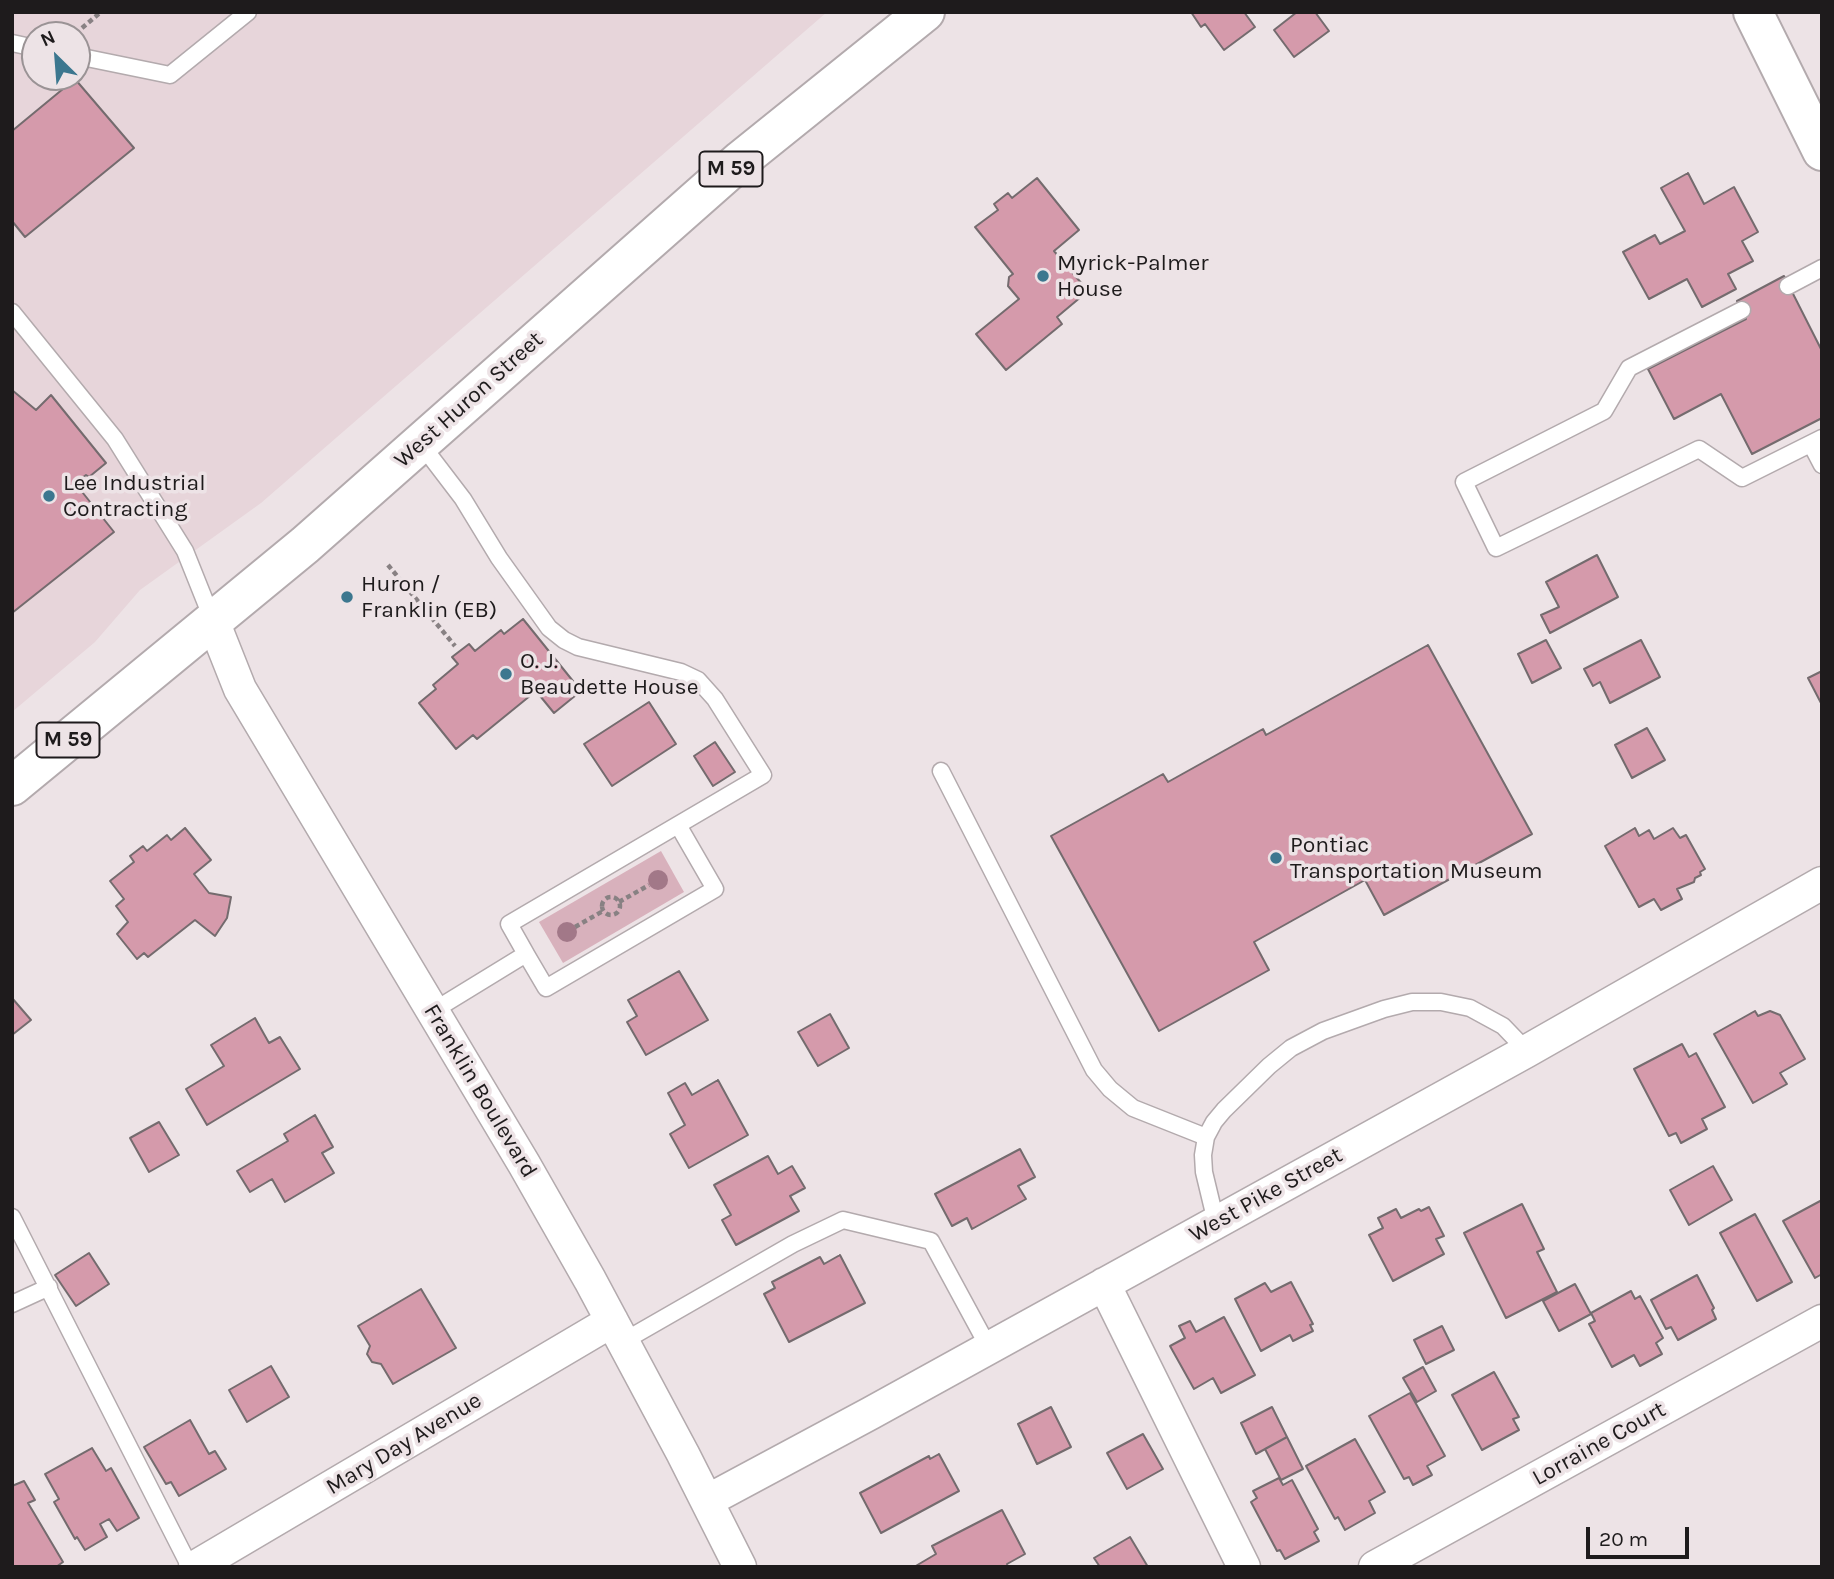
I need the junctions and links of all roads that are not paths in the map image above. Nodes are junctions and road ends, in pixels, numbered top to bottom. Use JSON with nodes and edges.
{"nodes":[{"id":1,"x":248,"y":12,"type":"edge"},
{"id":2,"x":925,"y":12,"type":"edge"},
{"id":3,"x":1754,"y":12,"type":"edge"},
{"id":4,"x":91,"y":59,"type":"edge"},
{"id":5,"x":1822,"y":151,"type":"edge"},
{"id":6,"x":1822,"y":268,"type":"edge"},
{"id":7,"x":1788,"y":286,"type":"dead end"},
{"id":8,"x":1742,"y":310,"type":"dead end"},
{"id":9,"x":12,"y":312,"type":"edge"},
{"id":10,"x":1816,"y":441,"type":"edge"},
{"id":11,"x":421,"y":444,"type":"junction"},
{"id":12,"x":1822,"y":465,"type":"edge"},
{"id":13,"x":213,"y":621,"type":"junction"},
{"id":14,"x":941,"y":771,"type":"dead end"},
{"id":15,"x":12,"y":786,"type":"edge"},
{"id":16,"x":678,"y":825,"type":"junction"},
{"id":17,"x":1822,"y":883,"type":"edge"},
{"id":18,"x":526,"y":954,"type":"junction"},
{"id":19,"x":433,"y":1010,"type":"junction"},
{"id":20,"x":1527,"y":1051,"type":"junction"},
{"id":21,"x":1206,"y":1137,"type":"junction"},
{"id":22,"x":12,"y":1217,"type":"edge"},
{"id":23,"x":1216,"y":1222,"type":"junction"},
{"id":24,"x":1104,"y":1284,"type":"junction"},
{"id":25,"x":49,"y":1287,"type":"junction"},
{"id":26,"x":12,"y":1304,"type":"edge"},
{"id":27,"x":1822,"y":1321,"type":"edge"},
{"id":28,"x":618,"y":1331,"type":"junction"},
{"id":29,"x":989,"y":1348,"type":"junction"},
{"id":30,"x":707,"y":1501,"type":"junction"},
{"id":31,"x":190,"y":1567,"type":"edge"},
{"id":32,"x":195,"y":1567,"type":"edge"},
{"id":33,"x":740,"y":1567,"type":"edge"},
{"id":34,"x":1244,"y":1567,"type":"edge"},
{"id":35,"x":1376,"y":1567,"type":"edge"}],
"edges":[{"from":1,"to":4,"type":"lane"},
{"from":2,"to":11,"type":"main road","name":"West Huron Street","number":"M 59"},
{"from":3,"to":5,"type":"main road"},
{"from":6,"to":7,"type":"lane"},
{"from":8,"to":10,"type":"lane"},
{"from":9,"to":13,"type":"lane"},
{"from":10,"to":12,"type":"lane"},
{"from":11,"to":13,"type":"main road","name":"West Huron Street","number":"M 59"},
{"from":11,"to":16,"type":"lane"},
{"from":13,"to":15,"type":"main road","name":"West Huron Street","number":"M 59"},
{"from":13,"to":19,"type":"street","name":"Franklin Boulevard"},
{"from":14,"to":21,"type":"lane"},
{"from":16,"to":18,"type":"lane"},
{"from":16,"to":18,"type":"lane"},
{"from":17,"to":20,"type":"street","name":"West Pike Street"},
{"from":18,"to":19,"type":"lane"},
{"from":19,"to":28,"type":"street","name":"Franklin Boulevard"},
{"from":20,"to":21,"type":"lane"},
{"from":20,"to":23,"type":"street","name":"West Pike Street"},
{"from":21,"to":23,"type":"lane"},
{"from":22,"to":25,"type":"lane"},
{"from":23,"to":24,"type":"street","name":"West Pike Street"},
{"from":24,"to":29,"type":"street","name":"West Pike Street"},
{"from":24,"to":34,"type":"street"},
{"from":25,"to":26,"type":"lane"},
{"from":25,"to":31,"type":"lane"},
{"from":27,"to":35,"type":"street","name":"Lorraine Court"},
{"from":28,"to":29,"type":"lane"},
{"from":28,"to":30,"type":"street","name":"Franklin Boulevard"},
{"from":28,"to":32,"type":"street","name":"Mary Day Avenue"},
{"from":29,"to":30,"type":"street","name":"West Pike Street"},
{"from":30,"to":33,"type":"street","name":"Franklin Boulevard"}]}
